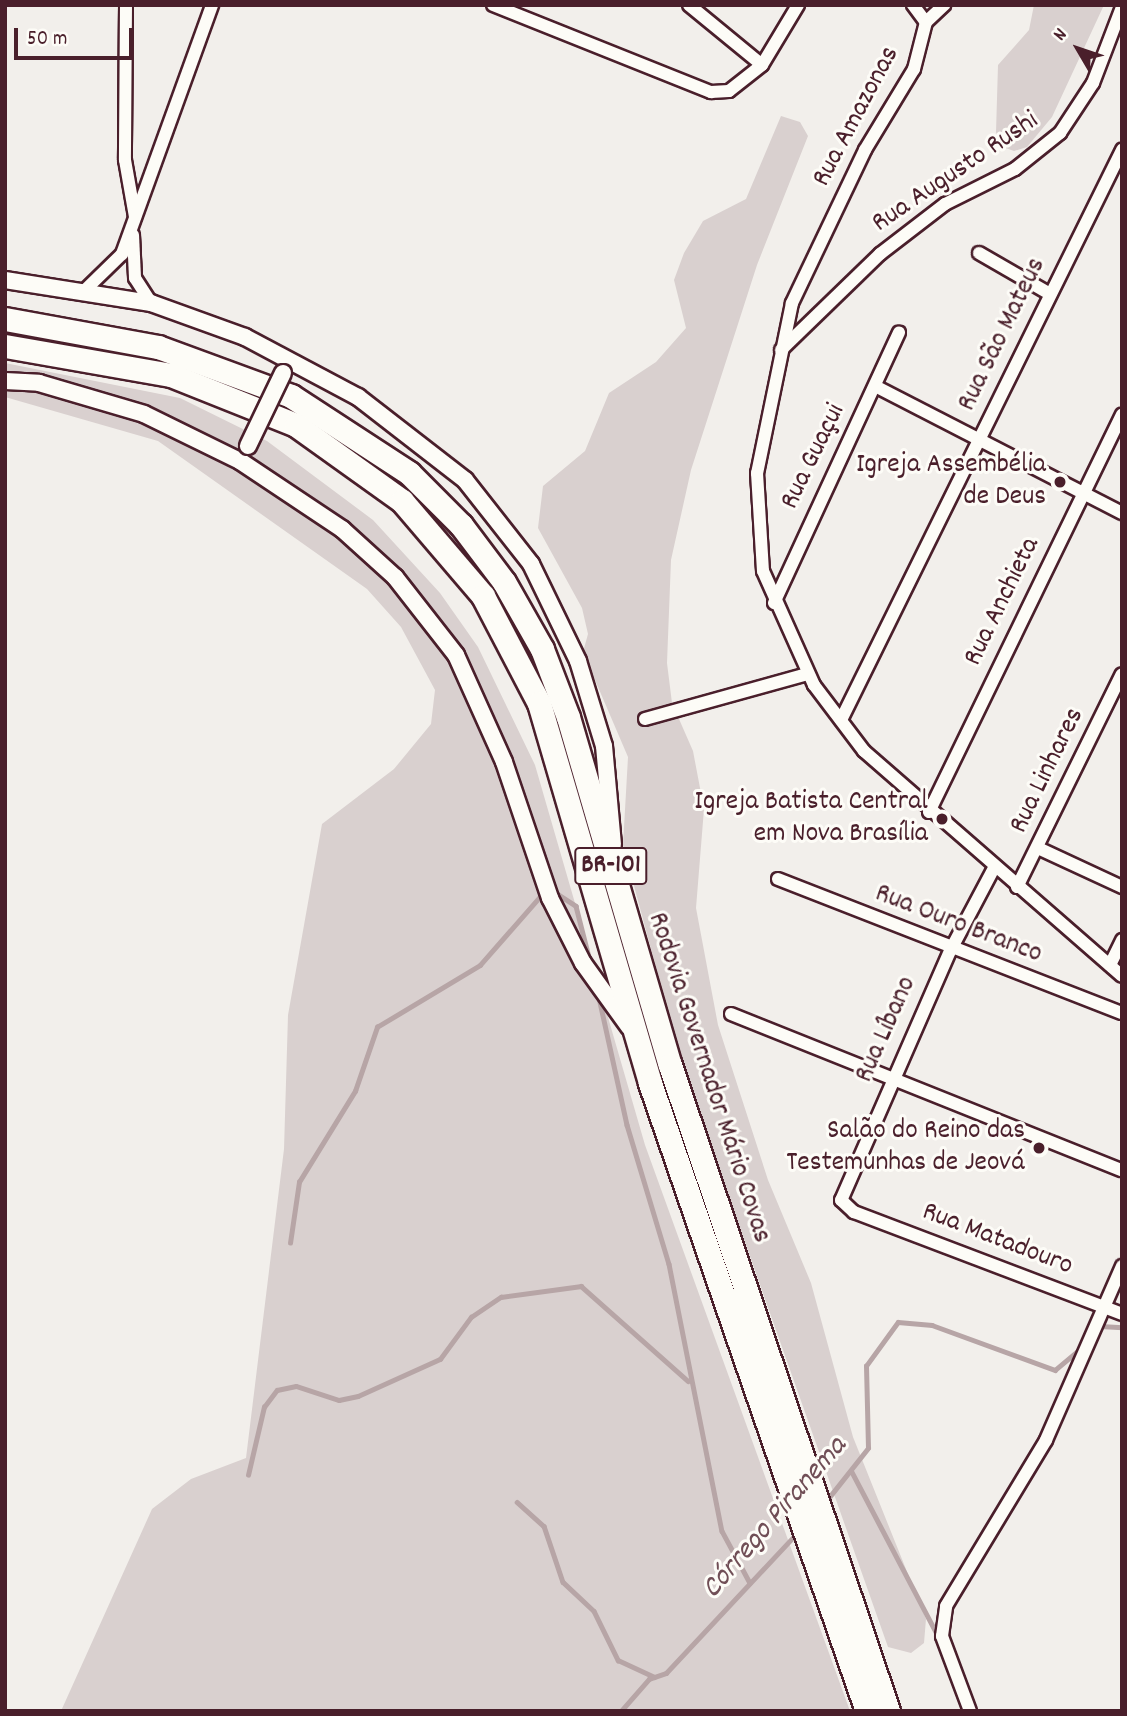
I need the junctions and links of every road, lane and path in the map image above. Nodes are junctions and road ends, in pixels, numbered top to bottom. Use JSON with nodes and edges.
{"nodes":[{"id":1,"x":126,"y":5,"type":"edge"},
{"id":2,"x":212,"y":5,"type":"edge"},
{"id":3,"x":493,"y":5,"type":"edge"},
{"id":4,"x":689,"y":5,"type":"edge"},
{"id":5,"x":799,"y":5,"type":"edge"},
{"id":6,"x":914,"y":5,"type":"edge"},
{"id":7,"x":944,"y":5,"type":"edge"},
{"id":8,"x":1122,"y":8,"type":"edge"},
{"id":9,"x":520,"y":11,"type":"edge"},
{"id":10,"x":926,"y":22,"type":"junction"},
{"id":11,"x":762,"y":65,"type":"junction"},
{"id":12,"x":1118,"y":154,"type":"edge"},
{"id":13,"x":135,"y":217,"type":"junction"},
{"id":14,"x":979,"y":253,"type":"dead end"},
{"id":15,"x":5,"y":280,"type":"edge"},
{"id":16,"x":85,"y":291,"type":"junction"},
{"id":17,"x":1050,"y":294,"type":"junction"},
{"id":18,"x":151,"y":303,"type":"junction"},
{"id":19,"x":5,"y":319,"type":"edge"},
{"id":20,"x":899,"y":333,"type":"dead end"},
{"id":21,"x":5,"y":346,"type":"edge"},
{"id":22,"x":779,"y":351,"type":"junction"},
{"id":23,"x":287,"y":366,"type":"junction"},
{"id":24,"x":5,"y":381,"type":"edge"},
{"id":25,"x":875,"y":386,"type":"junction"},
{"id":26,"x":1122,"y":414,"type":"edge"},
{"id":27,"x":978,"y":444,"type":"junction"},
{"id":28,"x":240,"y":461,"type":"junction"},
{"id":29,"x":1082,"y":493,"type":"junction"},
{"id":30,"x":1122,"y":513,"type":"edge"},
{"id":31,"x":774,"y":603,"type":"junction"},
{"id":32,"x":807,"y":674,"type":"junction"},
{"id":33,"x":1122,"y":674,"type":"edge"},
{"id":34,"x":645,"y":719,"type":"dead end"},
{"id":35,"x":841,"y":720,"type":"junction"},
{"id":36,"x":929,"y":812,"type":"junction"},
{"id":37,"x":1038,"y":848,"type":"junction"},
{"id":38,"x":994,"y":868,"type":"junction"},
{"id":39,"x":778,"y":879,"type":"dead end"},
{"id":40,"x":615,"y":881,"type":"junction"},
{"id":41,"x":1017,"y":887,"type":"junction"},
{"id":42,"x":1122,"y":887,"type":"edge"},
{"id":43,"x":1122,"y":940,"type":"edge"},
{"id":44,"x":950,"y":951,"type":"junction"},
{"id":45,"x":1110,"y":965,"type":"junction"},
{"id":46,"x":1122,"y":976,"type":"edge"},
{"id":47,"x":1122,"y":1013,"type":"edge"},
{"id":48,"x":731,"y":1014,"type":"dead end"},
{"id":49,"x":634,"y":1034,"type":"junction"},
{"id":50,"x":893,"y":1077,"type":"junction"},
{"id":51,"x":1122,"y":1170,"type":"edge"},
{"id":52,"x":854,"y":1212,"type":"joint"},
{"id":53,"x":1122,"y":1266,"type":"edge"},
{"id":54,"x":1102,"y":1306,"type":"junction"},
{"id":55,"x":1122,"y":1314,"type":"edge"},
{"id":56,"x":867,"y":1711,"type":"edge"},
{"id":57,"x":888,"y":1711,"type":"edge"},
{"id":58,"x":970,"y":1711,"type":"edge"}],
"edges":[{"from":1,"to":13,"type":"street"},
{"from":2,"to":13,"type":"street"},
{"from":3,"to":9,"type":"street"},
{"from":4,"to":11,"type":"street"},
{"from":5,"to":11,"type":"street"},
{"from":6,"to":10,"type":"street","name":"Rua Amazonas"},
{"from":7,"to":10,"type":"street"},
{"from":8,"to":22,"type":"street","name":"Rua Augusto Rushi"},
{"from":9,"to":11,"type":"street"},
{"from":10,"to":22,"type":"street","name":"Rua Amazonas"},
{"from":12,"to":17,"type":"street","name":"Rua São Mateus"},
{"from":13,"to":16,"type":"street"},
{"from":13,"to":18,"type":"street"},
{"from":14,"to":17,"type":"street"},
{"from":15,"to":16,"type":"street"},
{"from":16,"to":18,"type":"street"},
{"from":17,"to":27,"type":"street","name":"Rua São Mateus"},
{"from":18,"to":23,"type":"street"},
{"from":19,"to":40,"type":"highway","name":"Rodovia Governador Mário Covas","number":"BR-101"},
{"from":20,"to":25,"type":"street","name":"Rua Guaçui"},
{"from":21,"to":49,"type":"highway","name":"Rodovia Governador Mário Covas","number":"BR-101"},
{"from":22,"to":31,"type":"street","name":"Rua Amazonas"},
{"from":23,"to":28,"type":"street","bridge":true},
{"from":23,"to":40,"type":"street"},
{"from":24,"to":28,"type":"street","name":"Rodovia Governador Mário Covas"},
{"from":25,"to":27,"type":"street"},
{"from":25,"to":31,"type":"street","name":"Rua Guaçui"},
{"from":26,"to":29,"type":"street","name":"Rua Anchieta"},
{"from":27,"to":29,"type":"street"},
{"from":27,"to":35,"type":"street","name":"Rua São Mateus"},
{"from":28,"to":49,"type":"street","name":"Rodovia Governador Mário Covas"},
{"from":29,"to":30,"type":"street"},
{"from":29,"to":36,"type":"street","name":"Rua Anchieta"},
{"from":31,"to":32,"type":"street","name":"Rua Amazonas"},
{"from":32,"to":34,"type":"street"},
{"from":32,"to":35,"type":"street","name":"Rua Amazonas"},
{"from":33,"to":37,"type":"street","name":"Rua Linhares"},
{"from":35,"to":36,"type":"street","name":"Rua Amazonas"},
{"from":36,"to":38,"type":"street","name":"Rua Amazonas"},
{"from":37,"to":41,"type":"street","name":"Rua Linhares"},
{"from":37,"to":42,"type":"street"},
{"from":38,"to":41,"type":"street","name":"Rua Amazonas"},
{"from":38,"to":44,"type":"street","name":"Rua Líbano"},
{"from":39,"to":44,"type":"street","name":"Rua Ouro Branco"},
{"from":40,"to":57,"type":"highway","name":"Rodovia Governador Mário Covas","number":"BR-101"},
{"from":41,"to":45,"type":"street","name":"Rua Amazonas"},
{"from":43,"to":45,"type":"street"},
{"from":44,"to":47,"type":"street","name":"Rua Ouro Branco"},
{"from":44,"to":50,"type":"street","name":"Rua Líbano"},
{"from":45,"to":46,"type":"street","name":"Rua Amazonas"},
{"from":48,"to":50,"type":"street"},
{"from":49,"to":56,"type":"highway","name":"Rodovia Governador Mário Covas","number":"BR-101"},
{"from":50,"to":51,"type":"street"},
{"from":50,"to":52,"type":"street","name":"Rua Líbano"},
{"from":52,"to":54,"type":"street","name":"Rua Matadouro"},
{"from":53,"to":54,"type":"street"},
{"from":54,"to":55,"type":"street","name":"Rua Matadouro"},
{"from":54,"to":58,"type":"street"}]}
